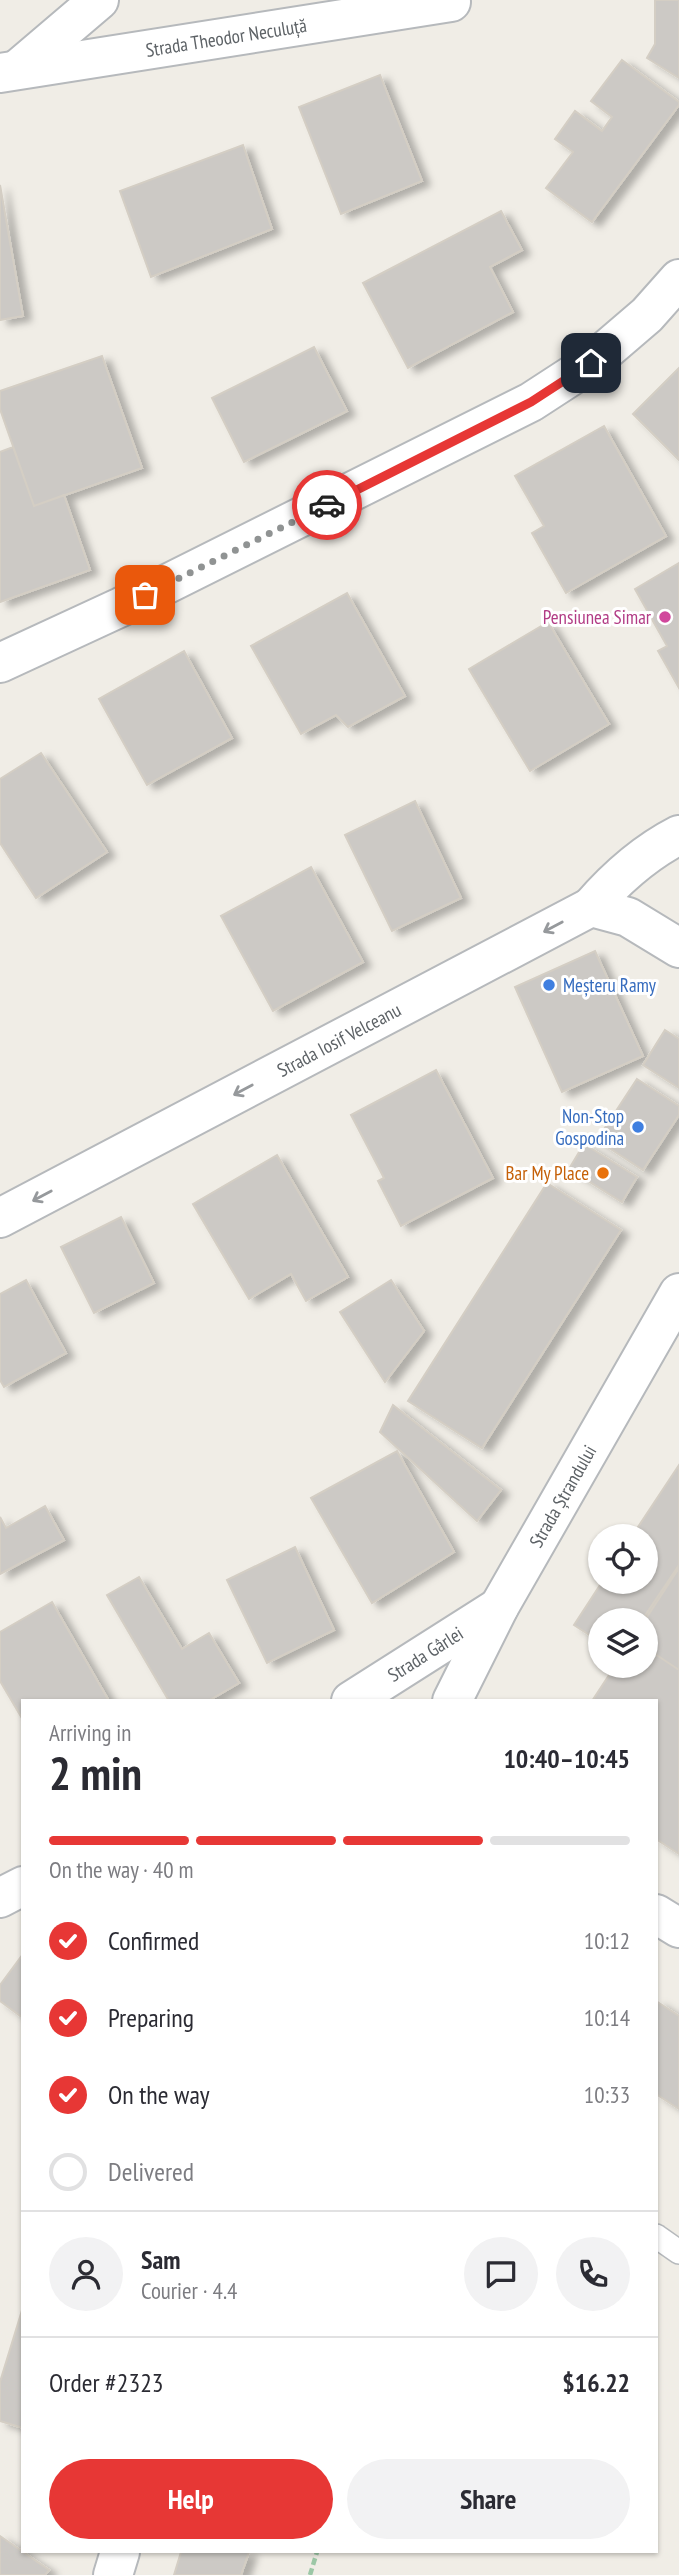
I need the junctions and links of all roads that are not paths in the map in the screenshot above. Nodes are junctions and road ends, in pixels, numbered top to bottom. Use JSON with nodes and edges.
{"nodes":[{"id":1,"x":99,"y":0,"type":"edge"},
{"id":2,"x":451,"y":2,"type":"dead end"},
{"id":3,"x":9,"y":71,"type":"edge"},
{"id":4,"x":679,"y":279,"type":"edge"},
{"id":5,"x":0,"y":663,"type":"edge"},
{"id":6,"x":679,"y":835,"type":"edge"},
{"id":7,"x":591,"y":907,"type":"junction"},
{"id":8,"x":679,"y":948,"type":"edge"},
{"id":9,"x":0,"y":1219,"type":"edge"},
{"id":10,"x":679,"y":1293,"type":"edge"},
{"id":11,"x":499,"y":1607,"type":"junction"},
{"id":12,"x":354,"y":1699,"type":"edge"},
{"id":13,"x":453,"y":1699,"type":"edge"},
{"id":14,"x":21,"y":1887,"type":"edge"},
{"id":15,"x":0,"y":1898,"type":"edge"},
{"id":16,"x":658,"y":1915,"type":"edge"},
{"id":17,"x":679,"y":1928,"type":"edge"},
{"id":18,"x":658,"y":2237,"type":"edge"},
{"id":19,"x":679,"y":2252,"type":"edge"},
{"id":20,"x":120,"y":2553,"type":"edge"},
{"id":21,"x":113,"y":2575,"type":"edge"}],
"edges":[{"from":1,"to":3,"type":"street"},
{"from":2,"to":3,"type":"street","name":"Strada Theodor Neculuță"},
{"from":4,"to":5,"type":"street"},
{"from":6,"to":7,"type":"street"},
{"from":7,"to":8,"type":"street"},
{"from":7,"to":9,"type":"street","name":"Strada Iosif Velceanu","one_way":true},
{"from":10,"to":11,"type":"street","name":"Strada Ștrandului"},
{"from":11,"to":12,"type":"street","name":"Strada Gârlei"},
{"from":11,"to":13,"type":"street","name":"Strada Ștrandului"},
{"from":14,"to":15,"type":"street"},
{"from":16,"to":17,"type":"street"},
{"from":18,"to":19,"type":"lane"},
{"from":20,"to":21,"type":"street"}]}
